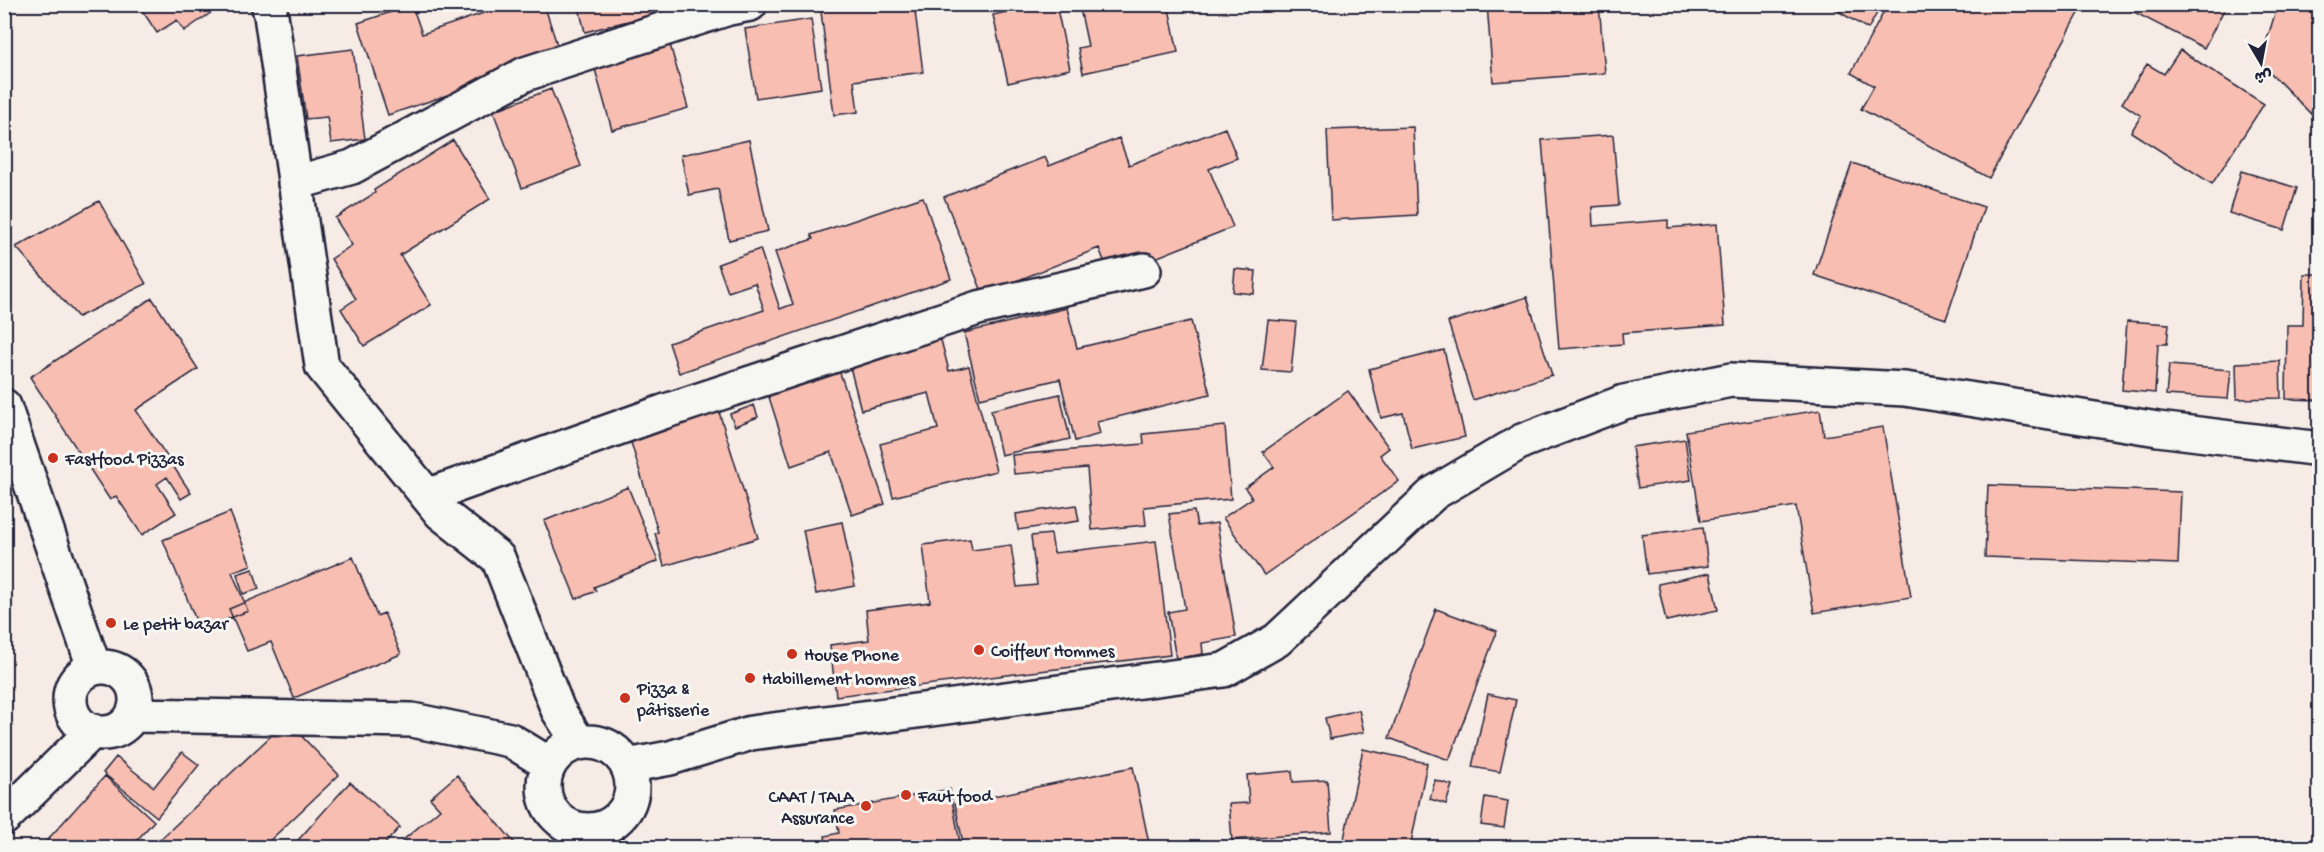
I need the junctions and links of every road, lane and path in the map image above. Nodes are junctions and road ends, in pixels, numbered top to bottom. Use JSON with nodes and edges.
{"nodes":[{"id":1,"x":268,"y":4,"type":"edge"},
{"id":2,"x":750,"y":4,"type":"edge"},
{"id":3,"x":296,"y":183,"type":"junction"},
{"id":4,"x":1144,"y":270,"type":"dead end"},
{"id":5,"x":4,"y":406,"type":"edge"},
{"id":6,"x":2319,"y":448,"type":"edge"},
{"id":7,"x":427,"y":496,"type":"junction"},
{"id":8,"x":94,"y":667,"type":"junction"},
{"id":9,"x":133,"y":715,"type":"junction"},
{"id":10,"x":93,"y":731,"type":"junction"},
{"id":11,"x":579,"y":742,"type":"junction"},
{"id":12,"x":549,"y":764,"type":"junction"},
{"id":13,"x":627,"y":766,"type":"junction"},
{"id":14,"x":4,"y":818,"type":"edge"},
{"id":15,"x":575,"y":839,"type":"edge"}],
"edges":[{"from":1,"to":3,"type":"street"},
{"from":2,"to":3,"type":"street"},
{"from":3,"to":7,"type":"street"},
{"from":4,"to":7,"type":"street"},
{"from":5,"to":8,"type":"street"},
{"from":6,"to":13,"type":"street"},
{"from":7,"to":11,"type":"street"},
{"from":8,"to":9,"type":"street"},
{"from":8,"to":10,"type":"street"},
{"from":9,"to":10,"type":"street"},
{"from":9,"to":12,"type":"street"},
{"from":10,"to":14,"type":"street"},
{"from":11,"to":12,"type":"street"},
{"from":11,"to":13,"type":"street"},
{"from":12,"to":15,"type":"street"},
{"from":13,"to":15,"type":"street"}]}
